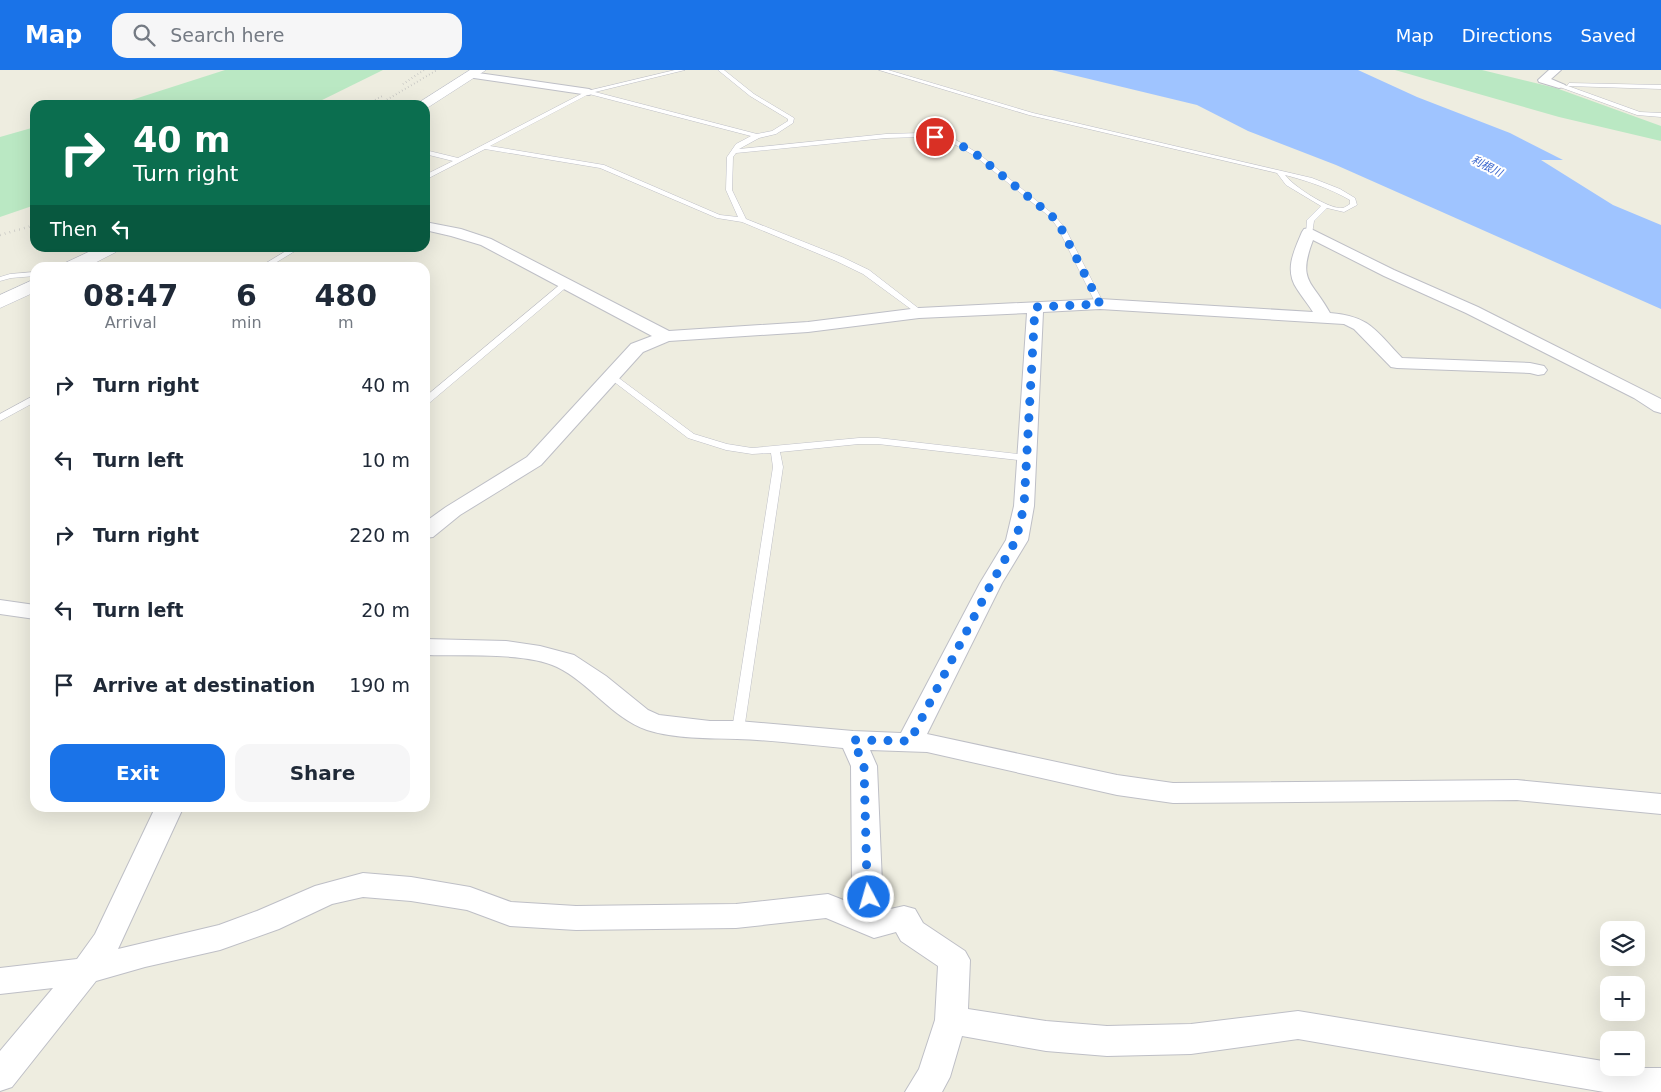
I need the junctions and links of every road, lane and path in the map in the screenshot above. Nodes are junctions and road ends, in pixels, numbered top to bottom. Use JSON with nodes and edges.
{"nodes":[{"id":1,"x":682,"y":70,"type":"edge"},
{"id":2,"x":721,"y":70,"type":"edge"},
{"id":3,"x":882,"y":70,"type":"edge"},
{"id":4,"x":1556,"y":70,"type":"edge"},
{"id":5,"x":475,"y":73,"type":"edge"},
{"id":6,"x":1559,"y":85,"type":"junction"},
{"id":7,"x":1661,"y":87,"type":"edge"},
{"id":8,"x":589,"y":92,"type":"junction"},
{"id":9,"x":430,"y":100,"type":"edge"},
{"id":10,"x":1661,"y":115,"type":"edge"},
{"id":11,"x":757,"y":136,"type":"junction"},
{"id":12,"x":484,"y":147,"type":"junction"},
{"id":13,"x":733,"y":151,"type":"junction"},
{"id":14,"x":430,"y":153,"type":"edge"},
{"id":15,"x":459,"y":160,"type":"junction"},
{"id":16,"x":1279,"y":172,"type":"junction"},
{"id":17,"x":430,"y":175,"type":"edge"},
{"id":18,"x":1325,"y":206,"type":"junction"},
{"id":19,"x":744,"y":220,"type":"junction"},
{"id":20,"x":430,"y":227,"type":"edge"},
{"id":21,"x":1309,"y":232,"type":"junction"},
{"id":22,"x":102,"y":252,"type":"edge"},
{"id":23,"x":289,"y":252,"type":"edge"},
{"id":24,"x":82,"y":262,"type":"edge"},
{"id":25,"x":272,"y":262,"type":"edge"},
{"id":26,"x":30,"y":274,"type":"edge"},
{"id":27,"x":0,"y":279,"type":"edge"},
{"id":28,"x":565,"y":285,"type":"junction"},
{"id":29,"x":30,"y":287,"type":"edge"},
{"id":30,"x":0,"y":302,"type":"edge"},
{"id":31,"x":1100,"y":304,"type":"junction"},
{"id":32,"x":1035,"y":307,"type":"junction"},
{"id":33,"x":919,"y":313,"type":"junction"},
{"id":34,"x":1323,"y":317,"type":"junction"},
{"id":35,"x":666,"y":336,"type":"junction"},
{"id":36,"x":1538,"y":370,"type":"dead end"},
{"id":37,"x":612,"y":376,"type":"junction"},
{"id":38,"x":430,"y":398,"type":"edge"},
{"id":39,"x":30,"y":401,"type":"edge"},
{"id":40,"x":1661,"y":407,"type":"edge"},
{"id":41,"x":0,"y":418,"type":"edge"},
{"id":42,"x":775,"y":450,"type":"junction"},
{"id":43,"x":1026,"y":458,"type":"junction"},
{"id":44,"x":430,"y":528,"type":"edge"},
{"id":45,"x":0,"y":607,"type":"edge"},
{"id":46,"x":30,"y":611,"type":"edge"},
{"id":47,"x":430,"y":647,"type":"edge"},
{"id":48,"x":738,"y":730,"type":"junction"},
{"id":49,"x":853,"y":740,"type":"junction"},
{"id":50,"x":910,"y":741,"type":"junction"},
{"id":51,"x":1661,"y":804,"type":"edge"},
{"id":52,"x":168,"y":812,"type":"edge"},
{"id":53,"x":874,"y":926,"type":"junction"},
{"id":54,"x":86,"y":971,"type":"junction"},
{"id":55,"x":0,"y":981,"type":"edge"},
{"id":56,"x":951,"y":1020,"type":"junction"},
{"id":57,"x":0,"y":1076,"type":"edge"},
{"id":58,"x":1661,"y":1084,"type":"edge"},
{"id":59,"x":922,"y":1092,"type":"edge"}],
"edges":[{"from":1,"to":8,"type":"lane"},
{"from":2,"to":11,"type":"lane"},
{"from":3,"to":16,"type":"lane"},
{"from":4,"to":6,"type":"street"},
{"from":5,"to":8,"type":"street"},
{"from":5,"to":9,"type":"main road"},
{"from":6,"to":7,"type":"lane"},
{"from":6,"to":10,"type":"lane"},
{"from":8,"to":11,"type":"lane"},
{"from":8,"to":12,"type":"lane"},
{"from":11,"to":13,"type":"lane"},
{"from":12,"to":15,"type":"lane"},
{"from":12,"to":19,"type":"lane"},
{"from":13,"to":19,"type":"lane"},
{"from":13,"to":31,"type":"lane"},
{"from":14,"to":15,"type":"lane"},
{"from":15,"to":17,"type":"lane"},
{"from":16,"to":18,"type":"lane"},
{"from":16,"to":18,"type":"lane"},
{"from":18,"to":21,"type":"lane"},
{"from":19,"to":33,"type":"lane"},
{"from":20,"to":28,"type":"street"},
{"from":21,"to":34,"type":"street"},
{"from":21,"to":40,"type":"street"},
{"from":22,"to":24,"type":"main road"},
{"from":23,"to":25,"type":"lane"},
{"from":26,"to":27,"type":"lane"},
{"from":28,"to":35,"type":"street"},
{"from":28,"to":38,"type":"lane"},
{"from":29,"to":30,"type":"main road"},
{"from":31,"to":32,"type":"street"},
{"from":31,"to":34,"type":"street"},
{"from":32,"to":33,"type":"street"},
{"from":32,"to":43,"type":"street"},
{"from":33,"to":35,"type":"street"},
{"from":34,"to":36,"type":"street"},
{"from":35,"to":37,"type":"street"},
{"from":37,"to":42,"type":"lane"},
{"from":37,"to":44,"type":"street"},
{"from":39,"to":41,"type":"lane"},
{"from":42,"to":43,"type":"lane"},
{"from":42,"to":48,"type":"lane"},
{"from":43,"to":50,"type":"street"},
{"from":45,"to":46,"type":"street"},
{"from":47,"to":48,"type":"street"},
{"from":48,"to":49,"type":"street"},
{"from":49,"to":50,"type":"street"},
{"from":49,"to":53,"type":"street"},
{"from":50,"to":51,"type":"street"},
{"from":52,"to":54,"type":"street"},
{"from":53,"to":54,"type":"street"},
{"from":53,"to":56,"type":"street"},
{"from":54,"to":55,"type":"street"},
{"from":54,"to":57,"type":"street"},
{"from":56,"to":58,"type":"street"},
{"from":56,"to":59,"type":"street"}]}
